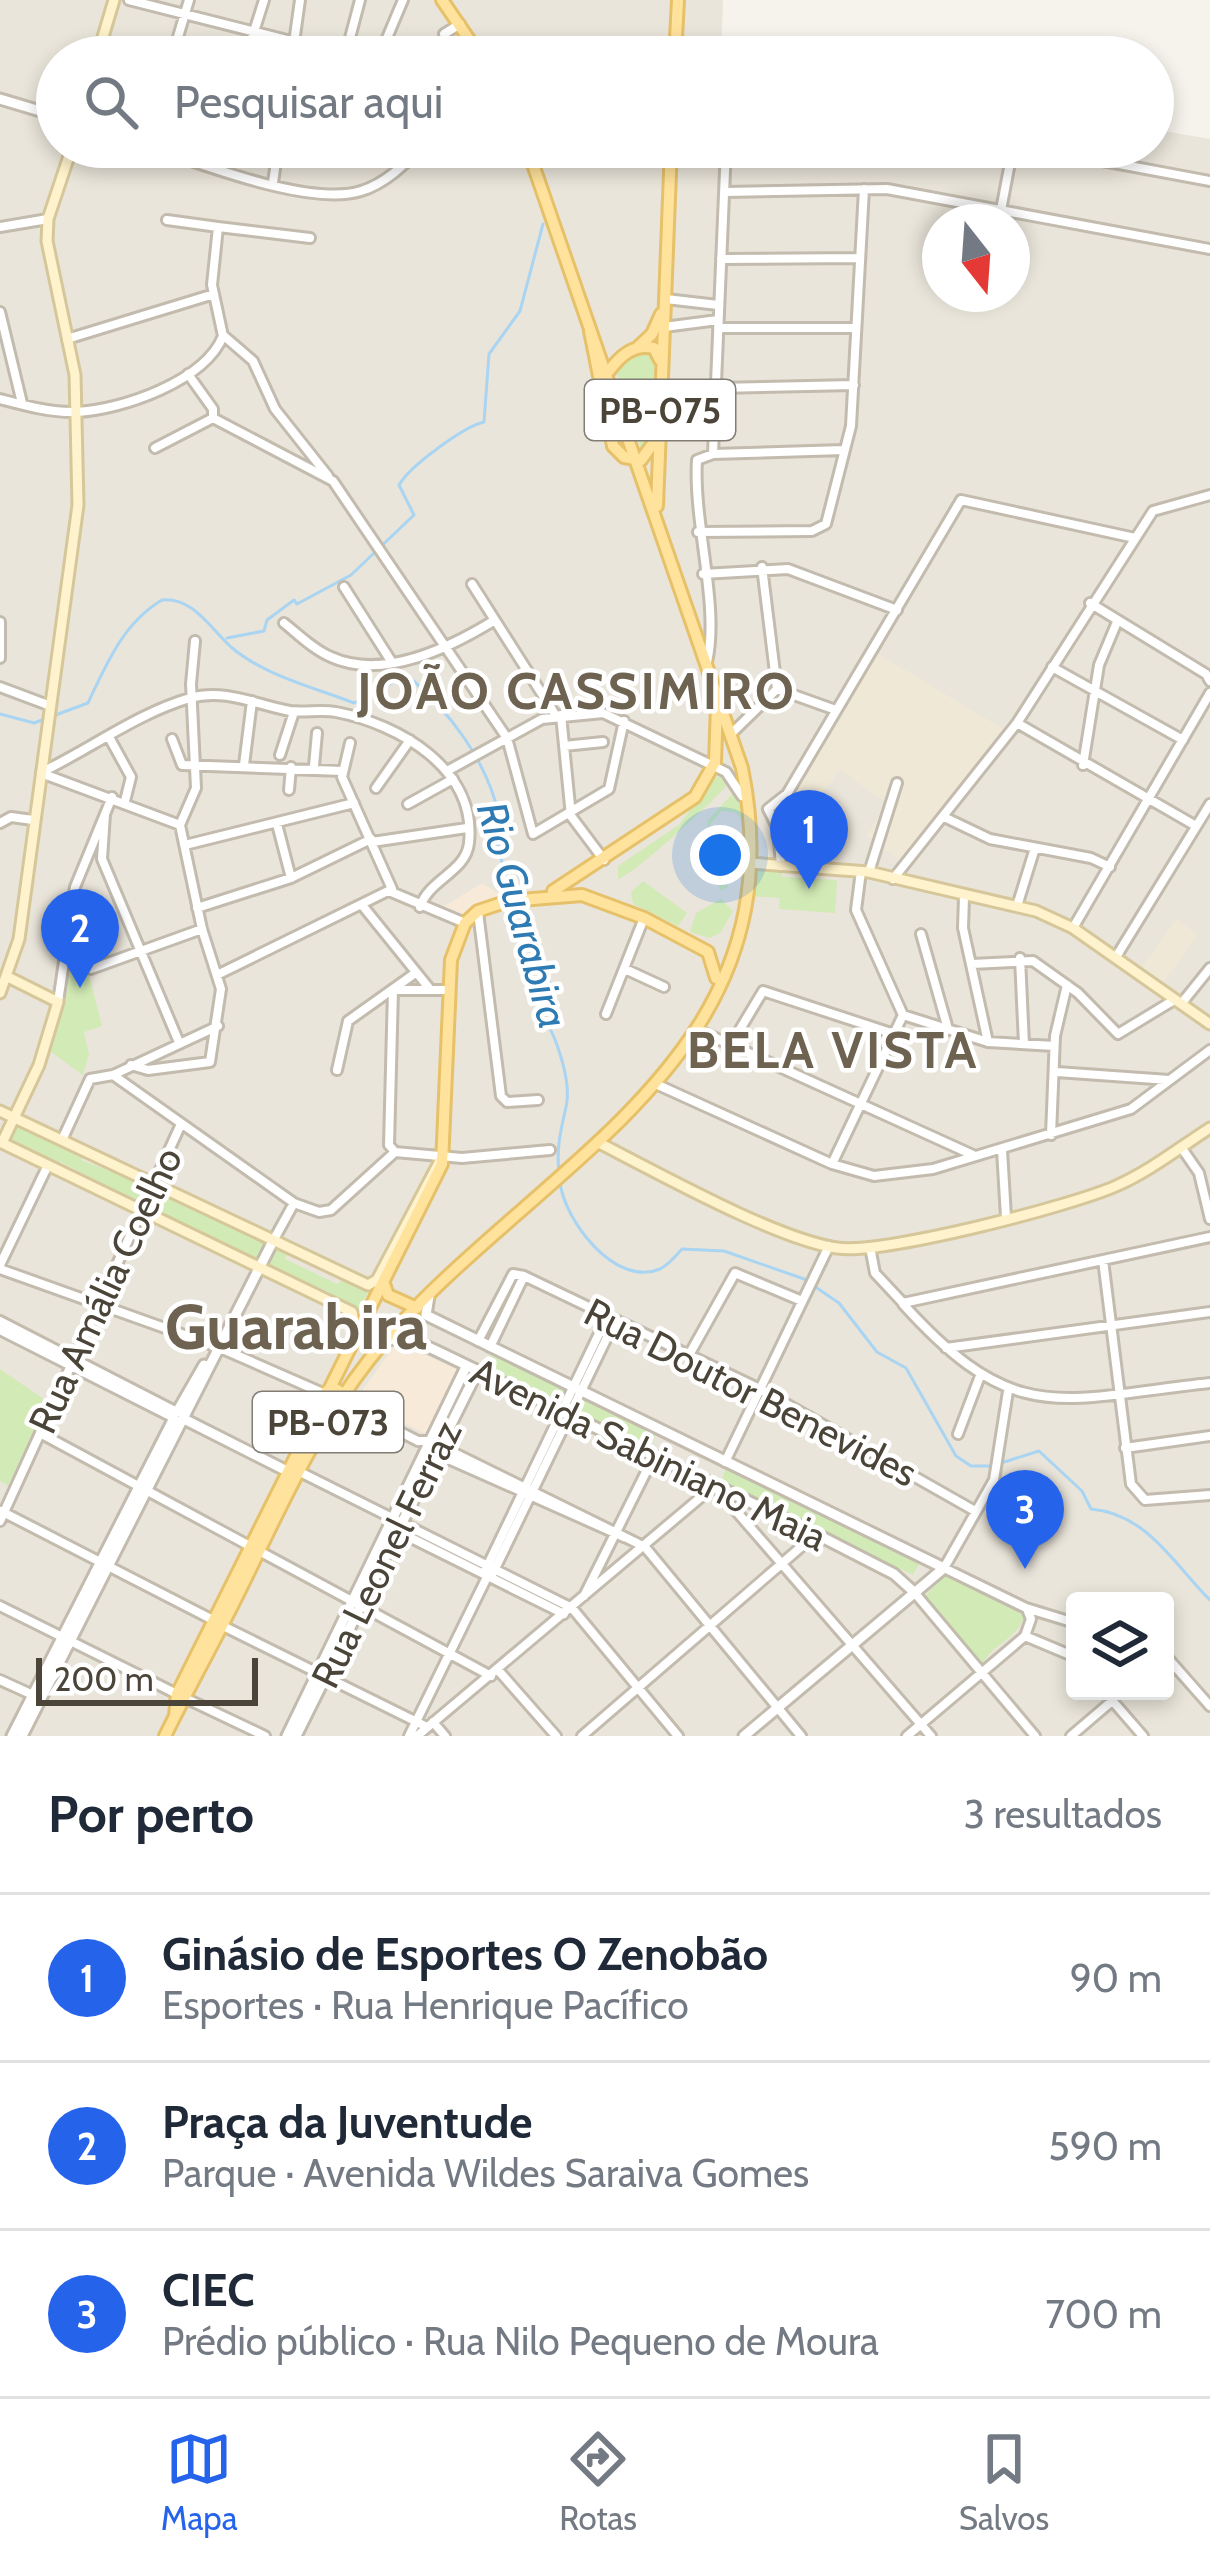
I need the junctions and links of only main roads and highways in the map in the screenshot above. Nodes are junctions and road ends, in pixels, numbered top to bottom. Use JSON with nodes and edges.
{"nodes":[{"id":1,"x":114,"y":0,"type":"edge"},
{"id":2,"x":442,"y":0,"type":"edge"},
{"id":3,"x":678,"y":0,"type":"edge"},
{"id":4,"x":103,"y":36,"type":"edge"},
{"id":5,"x":469,"y":36,"type":"edge"},
{"id":6,"x":676,"y":36,"type":"edge"},
{"id":7,"x":65,"y":168,"type":"edge"},
{"id":8,"x":535,"y":168,"type":"edge"},
{"id":9,"x":670,"y":168,"type":"edge"},
{"id":10,"x":665,"y":301,"type":"junction"},
{"id":11,"x":588,"y":310,"type":"junction"},
{"id":12,"x":632,"y":350,"type":"junction"},
{"id":13,"x":661,"y":369,"type":"junction"},
{"id":14,"x":609,"y":371,"type":"junction"},
{"id":15,"x":659,"y":432,"type":"junction"},
{"id":16,"x":638,"y":461,"type":"junction"},
{"id":17,"x":657,"y":515,"type":"junction"},
{"id":18,"x":712,"y":683,"type":"junction"},
{"id":19,"x":750,"y":863,"type":"junction"},
{"id":20,"x":580,"y":878,"type":"junction"},
{"id":21,"x":582,"y":895,"type":"junction"},
{"id":22,"x":533,"y":896,"type":"junction"},
{"id":23,"x":8,"y":977,"type":"junction"},
{"id":24,"x":0,"y":993,"type":"edge"},
{"id":25,"x":714,"y":993,"type":"junction"},
{"id":26,"x":1210,"y":1024,"type":"edge"},
{"id":27,"x":0,"y":1112,"type":"edge"},
{"id":28,"x":14,"y":1117,"type":"junction"},
{"id":29,"x":1210,"y":1128,"type":"edge"},
{"id":30,"x":1,"y":1143,"type":"edge"},
{"id":31,"x":602,"y":1144,"type":"junction"},
{"id":32,"x":443,"y":1155,"type":"junction"},
{"id":33,"x":384,"y":1281,"type":"junction"},
{"id":34,"x":417,"y":1308,"type":"junction"},
{"id":35,"x":357,"y":1334,"type":"junction"},
{"id":36,"x":325,"y":1394,"type":"junction"},
{"id":37,"x":341,"y":1402,"type":"junction"},
{"id":38,"x":291,"y":1471,"type":"junction"},
{"id":39,"x":165,"y":1736,"type":"edge"}],
"edges":[{"from":1,"to":4,"type":"main road"},
{"from":2,"to":5,"type":"main road"},
{"from":3,"to":6,"type":"main road"},
{"from":7,"to":23,"type":"main road"},
{"from":8,"to":11,"type":"main road","number":"PB-073"},
{"from":9,"to":10,"type":"main road","number":"PB-075"},
{"from":10,"to":12,"type":"main road"},
{"from":10,"to":13,"type":"main road","number":"PB-075"},
{"from":11,"to":12,"type":"main road"},
{"from":11,"to":14,"type":"main road","number":"PB-073"},
{"from":11,"to":16,"type":"main road"},
{"from":12,"to":13,"type":"main road"},
{"from":12,"to":14,"type":"main road"},
{"from":13,"to":15,"type":"main road","number":"PB-075"},
{"from":14,"to":16,"type":"main road","number":"PB-073"},
{"from":15,"to":16,"type":"main road"},
{"from":15,"to":17,"type":"main road","number":"PB-075"},
{"from":16,"to":17,"type":"main road","number":"PB-073"},
{"from":17,"to":18,"type":"main road","number":"PB-073"},
{"from":18,"to":19,"type":"main road","number":"PB-073"},
{"from":18,"to":20,"type":"main road","number":"PB-073"},
{"from":19,"to":25,"type":"main road","number":"PB-073"},
{"from":19,"to":26,"type":"main road"},
{"from":20,"to":21,"type":"main road"},
{"from":20,"to":22,"type":"main road"},
{"from":21,"to":22,"type":"main road"},
{"from":21,"to":25,"type":"main road"},
{"from":22,"to":32,"type":"main road"},
{"from":23,"to":24,"type":"main road"},
{"from":23,"to":28,"type":"main road"},
{"from":25,"to":31,"type":"main road","number":"PB-073"},
{"from":27,"to":28,"type":"main road"},
{"from":28,"to":30,"type":"main road"},
{"from":28,"to":32,"type":"main road"},
{"from":29,"to":31,"type":"main road"},
{"from":30,"to":35,"type":"main road"},
{"from":31,"to":34,"type":"main road","number":"PB-073"},
{"from":32,"to":33,"type":"main road"},
{"from":33,"to":34,"type":"main road"},
{"from":33,"to":35,"type":"main road","number":"PB-073"},
{"from":34,"to":37,"type":"main road","number":"PB-073"},
{"from":35,"to":36,"type":"main road","number":"PB-073"},
{"from":36,"to":37,"type":"main road"},
{"from":36,"to":38,"type":"main road","number":"PB-073"},
{"from":37,"to":38,"type":"main road","number":"PB-073"},
{"from":38,"to":39,"type":"main road","number":"PB-073"}]}
